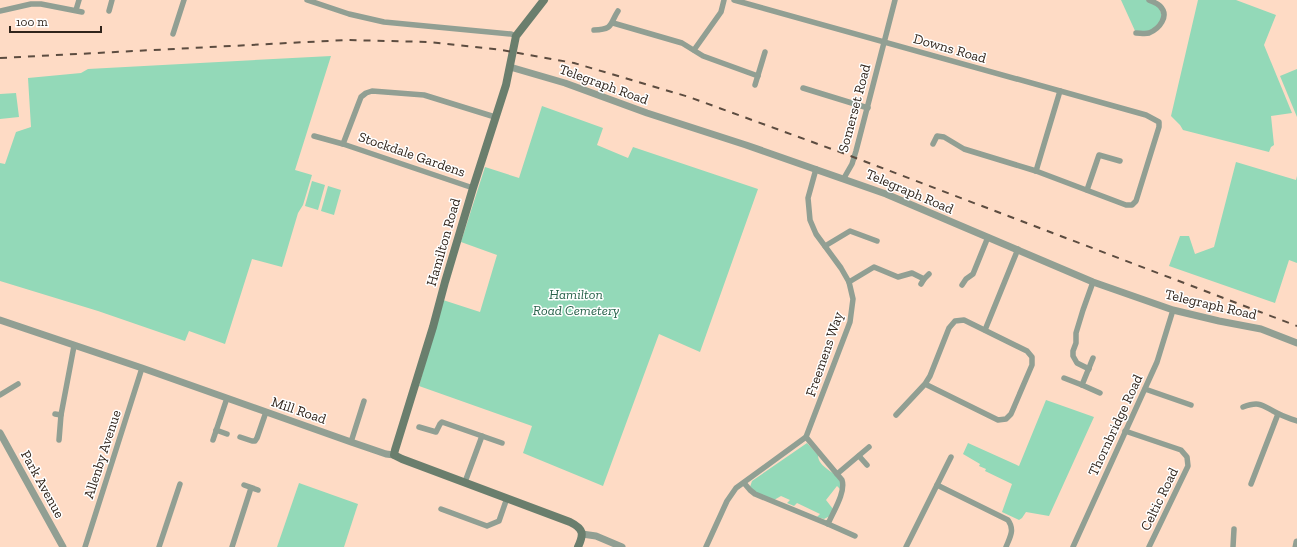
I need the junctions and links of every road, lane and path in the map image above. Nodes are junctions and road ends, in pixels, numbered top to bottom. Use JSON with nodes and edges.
{"nodes":[{"id":1,"x":79,"y":0,"type":"edge"},
{"id":2,"x":112,"y":0,"type":"edge"},
{"id":3,"x":184,"y":0,"type":"edge"},
{"id":4,"x":306,"y":0,"type":"edge"},
{"id":5,"x":544,"y":0,"type":"edge"},
{"id":6,"x":724,"y":0,"type":"edge"},
{"id":7,"x":737,"y":0,"type":"edge"},
{"id":8,"x":895,"y":0,"type":"edge"},
{"id":9,"x":1149,"y":0,"type":"edge"},
{"id":10,"x":32,"y":2,"type":"edge"},
{"id":11,"x":324,"y":3,"type":"edge"},
{"id":12,"x":76,"y":10,"type":"junction"},
{"id":13,"x":0,"y":11,"type":"edge"},
{"id":14,"x":109,"y":11,"type":"dead end"},
{"id":15,"x":618,"y":11,"type":"dead end"},
{"id":16,"x":82,"y":12,"type":"dead end"},
{"id":17,"x":613,"y":23,"type":"junction"},
{"id":18,"x":594,"y":30,"type":"dead end"},
{"id":19,"x":1136,"y":33,"type":"dead end"},
{"id":20,"x":173,"y":34,"type":"dead end"},
{"id":21,"x":516,"y":36,"type":"junction"},
{"id":22,"x":883,"y":42,"type":"junction"},
{"id":23,"x":694,"y":50,"type":"junction"},
{"id":24,"x":765,"y":52,"type":"dead end"},
{"id":25,"x":510,"y":67,"type":"junction"},
{"id":26,"x":758,"y":76,"type":"junction"},
{"id":27,"x":755,"y":85,"type":"dead end"},
{"id":28,"x":803,"y":88,"type":"dead end"},
{"id":29,"x":1060,"y":91,"type":"junction"},
{"id":30,"x":868,"y":108,"type":"junction"},
{"id":31,"x":495,"y":117,"type":"junction"},
{"id":32,"x":314,"y":136,"type":"dead end"},
{"id":33,"x":343,"y":144,"type":"junction"},
{"id":34,"x":933,"y":144,"type":"dead end"},
{"id":35,"x":1120,"y":161,"type":"dead end"},
{"id":36,"x":816,"y":169,"type":"junction"},
{"id":37,"x":1036,"y":171,"type":"junction"},
{"id":38,"x":844,"y":178,"type":"junction"},
{"id":39,"x":473,"y":188,"type":"junction"},
{"id":40,"x":1087,"y":190,"type":"junction"},
{"id":41,"x":988,"y":237,"type":"junction"},
{"id":42,"x":877,"y":241,"type":"dead end"},
{"id":43,"x":825,"y":246,"type":"junction"},
{"id":44,"x":1018,"y":250,"type":"junction"},
{"id":45,"x":929,"y":274,"type":"dead end"},
{"id":46,"x":849,"y":282,"type":"junction"},
{"id":47,"x":1094,"y":282,"type":"junction"},
{"id":48,"x":962,"y":284,"type":"dead end"},
{"id":49,"x":1173,"y":310,"type":"junction"},
{"id":50,"x":0,"y":320,"type":"edge"},
{"id":51,"x":985,"y":330,"type":"junction"},
{"id":52,"x":1297,"y":343,"type":"edge"},
{"id":53,"x":74,"y":346,"type":"junction"},
{"id":54,"x":1093,"y":358,"type":"dead end"},
{"id":55,"x":142,"y":368,"type":"junction"},
{"id":56,"x":1089,"y":369,"type":"junction"},
{"id":57,"x":1064,"y":378,"type":"dead end"},
{"id":58,"x":18,"y":384,"type":"dead end"},
{"id":59,"x":925,"y":384,"type":"junction"},
{"id":60,"x":1082,"y":386,"type":"junction"},
{"id":61,"x":1144,"y":389,"type":"junction"},
{"id":62,"x":1100,"y":393,"type":"dead end"},
{"id":63,"x":0,"y":394,"type":"edge"},
{"id":64,"x":227,"y":398,"type":"junction"},
{"id":65,"x":364,"y":401,"type":"dead end"},
{"id":66,"x":1191,"y":405,"type":"dead end"},
{"id":67,"x":1243,"y":407,"type":"dead end"},
{"id":68,"x":266,"y":412,"type":"junction"},
{"id":69,"x":1278,"y":414,"type":"junction"},
{"id":70,"x":896,"y":415,"type":"dead end"},
{"id":71,"x":1297,"y":421,"type":"edge"},
{"id":72,"x":419,"y":427,"type":"dead end"},
{"id":73,"x":216,"y":430,"type":"junction"},
{"id":74,"x":1125,"y":431,"type":"junction"},
{"id":75,"x":0,"y":433,"type":"edge"},
{"id":76,"x":227,"y":434,"type":"dead end"},
{"id":77,"x":482,"y":436,"type":"junction"},
{"id":78,"x":240,"y":437,"type":"dead end"},
{"id":79,"x":806,"y":437,"type":"junction"},
{"id":80,"x":59,"y":440,"type":"dead end"},
{"id":81,"x":213,"y":440,"type":"dead end"},
{"id":82,"x":351,"y":442,"type":"junction"},
{"id":83,"x":502,"y":443,"type":"dead end"},
{"id":84,"x":869,"y":447,"type":"dead end"},
{"id":85,"x":394,"y":455,"type":"junction"},
{"id":86,"x":859,"y":456,"type":"junction"},
{"id":87,"x":951,"y":456,"type":"dead end"},
{"id":88,"x":867,"y":465,"type":"dead end"},
{"id":89,"x":837,"y":474,"type":"junction"},
{"id":90,"x":1254,"y":477,"type":"junction"},
{"id":91,"x":1261,"y":480,"type":"dead end"},
{"id":92,"x":465,"y":482,"type":"junction"},
{"id":93,"x":744,"y":483,"type":"junction"},
{"id":94,"x":180,"y":484,"type":"dead end"},
{"id":95,"x":1251,"y":484,"type":"dead end"},
{"id":96,"x":244,"y":485,"type":"dead end"},
{"id":97,"x":937,"y":485,"type":"junction"},
{"id":98,"x":251,"y":488,"type":"junction"},
{"id":99,"x":258,"y":490,"type":"dead end"},
{"id":100,"x":507,"y":498,"type":"junction"},
{"id":101,"x":441,"y":509,"type":"dead end"},
{"id":102,"x":828,"y":524,"type":"junction"},
{"id":103,"x":1234,"y":529,"type":"dead end"},
{"id":104,"x":582,"y":534,"type":"junction"},
{"id":105,"x":855,"y":536,"type":"dead end"},
{"id":106,"x":1297,"y":542,"type":"edge"},
{"id":107,"x":63,"y":547,"type":"edge"},
{"id":108,"x":85,"y":547,"type":"edge"},
{"id":109,"x":159,"y":547,"type":"edge"},
{"id":110,"x":232,"y":547,"type":"edge"},
{"id":111,"x":578,"y":547,"type":"edge"},
{"id":112,"x":622,"y":547,"type":"edge"},
{"id":113,"x":706,"y":547,"type":"edge"},
{"id":114,"x":906,"y":547,"type":"edge"},
{"id":115,"x":1006,"y":547,"type":"edge"},
{"id":116,"x":1073,"y":547,"type":"edge"},
{"id":117,"x":1149,"y":547,"type":"edge"},
{"id":118,"x":1233,"y":547,"type":"edge"},
{"id":119,"x":1296,"y":547,"type":"edge"}],
"edges":[{"from":1,"to":12,"type":"street"},
{"from":2,"to":14,"type":"street"},
{"from":3,"to":20,"type":"street"},
{"from":4,"to":11,"type":"street"},
{"from":5,"to":21,"type":"main road"},
{"from":6,"to":23,"type":"street"},
{"from":7,"to":22,"type":"street","name":"Downs Road"},
{"from":8,"to":22,"type":"street","name":"Somerset Road"},
{"from":9,"to":19,"type":"street"},
{"from":10,"to":12,"type":"street"},
{"from":10,"to":13,"type":"street"},
{"from":11,"to":21,"type":"street"},
{"from":12,"to":16,"type":"street"},
{"from":15,"to":17,"type":"street"},
{"from":17,"to":18,"type":"street"},
{"from":17,"to":23,"type":"street"},
{"from":21,"to":25,"type":"main road","name":"Hamilton Road"},
{"from":22,"to":29,"type":"street","name":"Downs Road"},
{"from":22,"to":30,"type":"street","name":"Somerset Road"},
{"from":23,"to":26,"type":"street"},
{"from":24,"to":26,"type":"street"},
{"from":25,"to":31,"type":"main road","name":"Hamilton Road"},
{"from":25,"to":36,"type":"street","name":"Telegraph Road"},
{"from":26,"to":27,"type":"street"},
{"from":28,"to":30,"type":"street"},
{"from":29,"to":37,"type":"street"},
{"from":29,"to":40,"type":"street","name":"Downs Road"},
{"from":30,"to":38,"type":"street","name":"Somerset Road"},
{"from":31,"to":33,"type":"street","name":"Stockdale Gardens"},
{"from":31,"to":39,"type":"main road","name":"Hamilton Road"},
{"from":32,"to":33,"type":"street","name":"Stockdale Gardens"},
{"from":33,"to":39,"type":"street","name":"Stockdale Gardens"},
{"from":34,"to":37,"type":"street"},
{"from":35,"to":40,"type":"street"},
{"from":36,"to":38,"type":"street","name":"Telegraph Road"},
{"from":36,"to":43,"type":"street","name":"Freemens Way"},
{"from":37,"to":40,"type":"street"},
{"from":38,"to":41,"type":"street","name":"Telegraph Road"},
{"from":39,"to":85,"type":"main road","name":"Hamilton Road"},
{"from":41,"to":44,"type":"street","name":"Telegraph Road"},
{"from":41,"to":48,"type":"street"},
{"from":42,"to":43,"type":"street"},
{"from":43,"to":46,"type":"street","name":"Freemens Way"},
{"from":44,"to":47,"type":"street","name":"Telegraph Road"},
{"from":44,"to":51,"type":"street"},
{"from":45,"to":46,"type":"street"},
{"from":46,"to":79,"type":"street","name":"Freemens Way"},
{"from":47,"to":49,"type":"street","name":"Telegraph Road"},
{"from":47,"to":56,"type":"street"},
{"from":49,"to":52,"type":"street","name":"Telegraph Road"},
{"from":49,"to":61,"type":"street","name":"Thornbridge Road"},
{"from":50,"to":53,"type":"street","name":"Mill Road"},
{"from":51,"to":59,"type":"street"},
{"from":51,"to":59,"type":"street"},
{"from":53,"to":55,"type":"street","name":"Mill Road"},
{"from":53,"to":80,"type":"street"},
{"from":54,"to":56,"type":"street"},
{"from":55,"to":64,"type":"street","name":"Mill Road"},
{"from":55,"to":108,"type":"street","name":"Allenby Avenue"},
{"from":56,"to":60,"type":"street"},
{"from":57,"to":60,"type":"street"},
{"from":58,"to":63,"type":"street"},
{"from":59,"to":70,"type":"street"},
{"from":60,"to":62,"type":"street"},
{"from":61,"to":66,"type":"street"},
{"from":61,"to":74,"type":"street","name":"Thornbridge Road"},
{"from":64,"to":68,"type":"street","name":"Mill Road"},
{"from":64,"to":73,"type":"street"},
{"from":65,"to":82,"type":"street"},
{"from":67,"to":69,"type":"street"},
{"from":68,"to":78,"type":"street"},
{"from":68,"to":82,"type":"street","name":"Mill Road"},
{"from":69,"to":71,"type":"street"},
{"from":69,"to":90,"type":"street"},
{"from":72,"to":77,"type":"street"},
{"from":73,"to":76,"type":"street"},
{"from":73,"to":81,"type":"street"},
{"from":74,"to":116,"type":"street","name":"Thornbridge Road"},
{"from":74,"to":117,"type":"street","name":"Celtic Road"},
{"from":75,"to":107,"type":"street","name":"Park Avenue"},
{"from":77,"to":83,"type":"street"},
{"from":77,"to":92,"type":"street"},
{"from":79,"to":89,"type":"street"},
{"from":79,"to":93,"type":"street"},
{"from":82,"to":85,"type":"street","name":"Mill Road"},
{"from":84,"to":86,"type":"street"},
{"from":85,"to":92,"type":"main road","name":"Mill Road"},
{"from":86,"to":88,"type":"street"},
{"from":86,"to":89,"type":"street"},
{"from":87,"to":97,"type":"street"},
{"from":89,"to":102,"type":"street"},
{"from":90,"to":91,"type":"street"},
{"from":90,"to":95,"type":"street"},
{"from":92,"to":100,"type":"main road","name":"Mill Road"},
{"from":93,"to":102,"type":"street"},
{"from":93,"to":113,"type":"street"},
{"from":94,"to":109,"type":"street"},
{"from":96,"to":98,"type":"street"},
{"from":97,"to":114,"type":"street"},
{"from":97,"to":115,"type":"street"},
{"from":98,"to":99,"type":"street"},
{"from":98,"to":110,"type":"street"},
{"from":100,"to":101,"type":"street"},
{"from":100,"to":104,"type":"main road","name":"Mill Road"},
{"from":102,"to":105,"type":"street"},
{"from":103,"to":118,"type":"street"},
{"from":104,"to":111,"type":"main road"},
{"from":104,"to":112,"type":"street"},
{"from":106,"to":119,"type":"street"}]}
